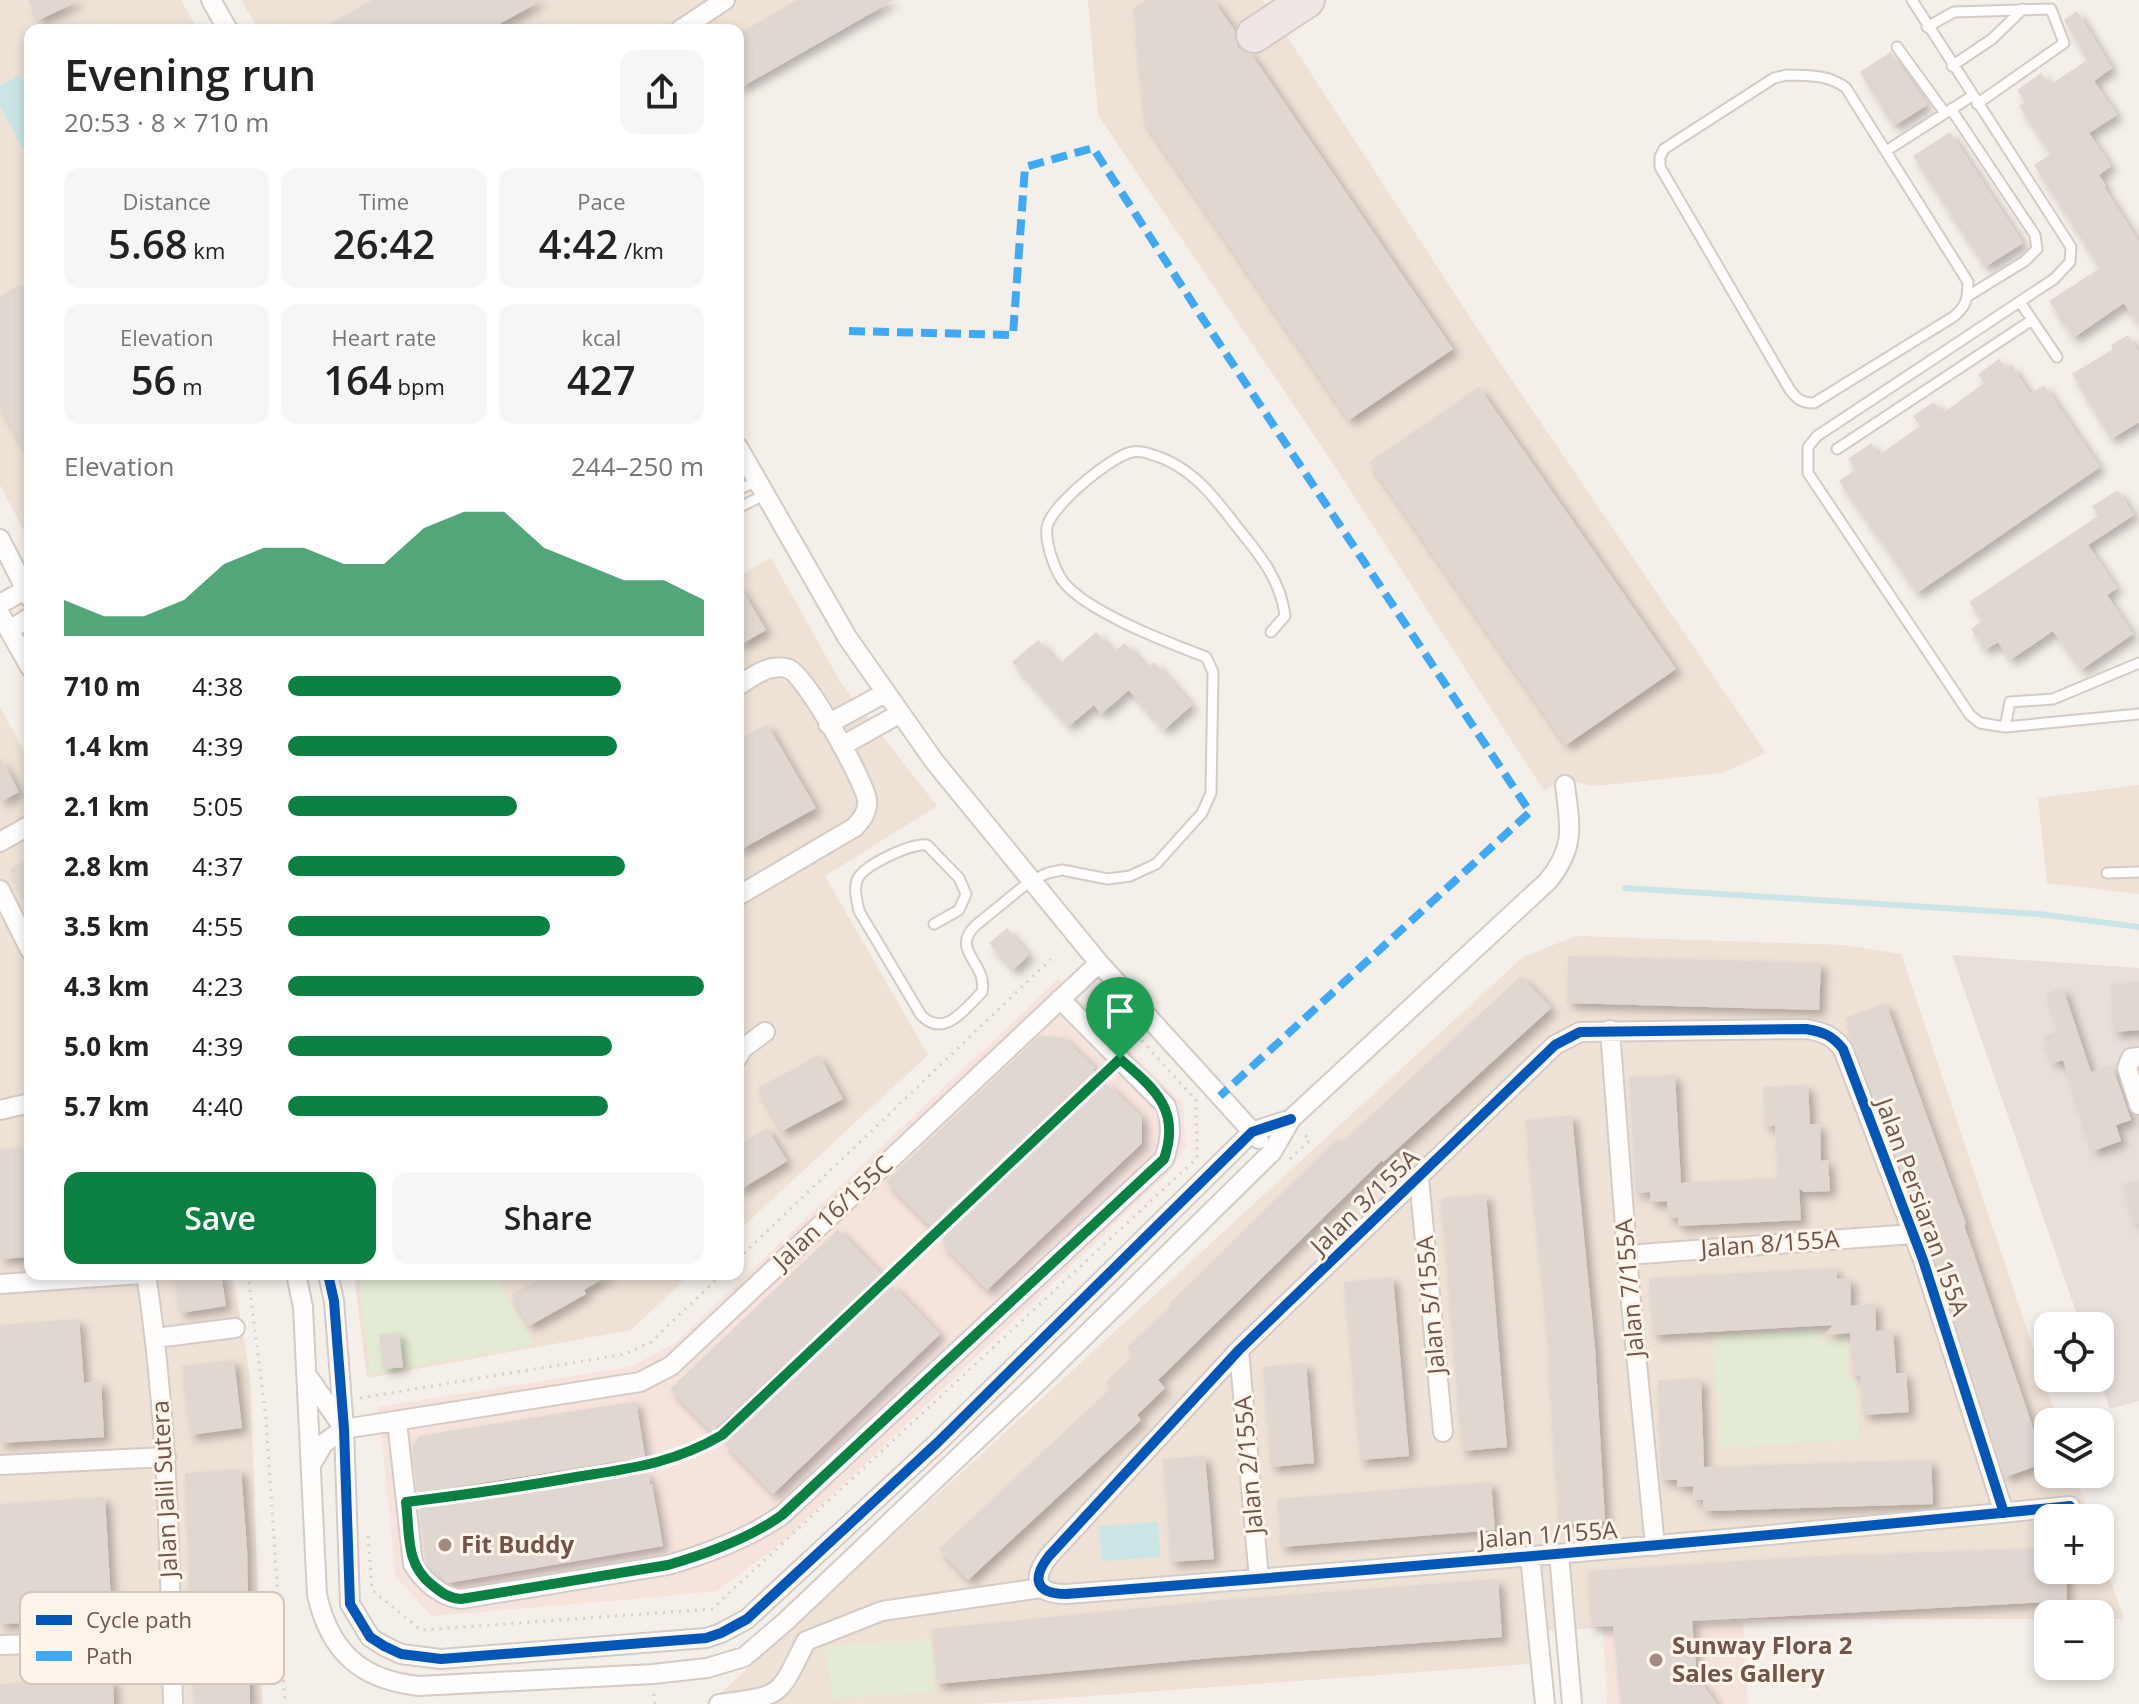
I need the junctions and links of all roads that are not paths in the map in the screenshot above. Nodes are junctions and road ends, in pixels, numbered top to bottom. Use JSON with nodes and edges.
{"nodes":[{"id":1,"x":211,"y":0,"type":"edge"},
{"id":2,"x":725,"y":0,"type":"edge"},
{"id":3,"x":1307,"y":0,"type":"edge"},
{"id":4,"x":1905,"y":0,"type":"edge"},
{"id":5,"x":1912,"y":0,"type":"edge"},
{"id":6,"x":2023,"y":9,"type":"junction"},
{"id":7,"x":1919,"y":15,"type":"junction"},
{"id":8,"x":225,"y":24,"type":"edge"},
{"id":9,"x":689,"y":24,"type":"edge"},
{"id":10,"x":1927,"y":27,"type":"junction"},
{"id":11,"x":1254,"y":35,"type":"dead end"},
{"id":12,"x":1897,"y":47,"type":"dead end"},
{"id":13,"x":1952,"y":66,"type":"junction"},
{"id":14,"x":1974,"y":100,"type":"junction"},
{"id":15,"x":1948,"y":111,"type":"junction"},
{"id":16,"x":1886,"y":151,"type":"junction"},
{"id":17,"x":1968,"y":296,"type":"junction"},
{"id":18,"x":2020,"y":302,"type":"junction"},
{"id":19,"x":2032,"y":320,"type":"junction"},
{"id":20,"x":2057,"y":357,"type":"dead end"},
{"id":21,"x":1837,"y":449,"type":"dead end"},
{"id":22,"x":744,"y":458,"type":"edge"},
{"id":23,"x":761,"y":488,"type":"junction"},
{"id":24,"x":744,"y":489,"type":"edge"},
{"id":25,"x":744,"y":503,"type":"edge"},
{"id":26,"x":0,"y":539,"type":"edge"},
{"id":27,"x":11,"y":560,"type":"junction"},
{"id":28,"x":24,"y":562,"type":"edge"},
{"id":29,"x":24,"y":583,"type":"edge"},
{"id":30,"x":24,"y":594,"type":"edge"},
{"id":31,"x":0,"y":604,"type":"edge"},
{"id":32,"x":5,"y":622,"type":"edge"},
{"id":33,"x":1271,"y":632,"type":"dead end"},
{"id":34,"x":24,"y":656,"type":"edge"},
{"id":35,"x":2139,"y":663,"type":"edge"},
{"id":36,"x":744,"y":682,"type":"edge"},
{"id":37,"x":885,"y":693,"type":"junction"},
{"id":38,"x":899,"y":714,"type":"junction"},
{"id":39,"x":2139,"y":714,"type":"edge"},
{"id":40,"x":828,"y":724,"type":"junction"},
{"id":41,"x":2005,"y":727,"type":"junction"},
{"id":42,"x":842,"y":746,"type":"junction"},
{"id":43,"x":1565,"y":785,"type":"dead end"},
{"id":44,"x":24,"y":828,"type":"edge"},
{"id":45,"x":0,"y":842,"type":"edge"},
{"id":46,"x":2139,"y":872,"type":"edge"},
{"id":47,"x":2107,"y":873,"type":"dead end"},
{"id":48,"x":1030,"y":881,"type":"junction"},
{"id":49,"x":744,"y":892,"type":"edge"},
{"id":50,"x":2,"y":900,"type":"edge"},
{"id":51,"x":934,"y":924,"type":"dead end"},
{"id":52,"x":24,"y":939,"type":"edge"},
{"id":53,"x":1099,"y":963,"type":"junction"},
{"id":54,"x":1060,"y":999,"type":"junction"},
{"id":55,"x":1806,"y":1029,"type":"joint"},
{"id":56,"x":1610,"y":1030,"type":"junction"},
{"id":57,"x":765,"y":1032,"type":"dead end"},
{"id":58,"x":744,"y":1048,"type":"edge"},
{"id":59,"x":2139,"y":1057,"type":"edge"},
{"id":60,"x":1120,"y":1059,"type":"junction"},
{"id":61,"x":24,"y":1104,"type":"edge"},
{"id":62,"x":2139,"y":1105,"type":"edge"},
{"id":63,"x":0,"y":1110,"type":"edge"},
{"id":64,"x":1291,"y":1119,"type":"junction"},
{"id":65,"x":1252,"y":1132,"type":"junction"},
{"id":66,"x":1272,"y":1152,"type":"junction"},
{"id":67,"x":1419,"y":1178,"type":"junction"},
{"id":68,"x":1912,"y":1234,"type":"junction"},
{"id":69,"x":1627,"y":1255,"type":"junction"},
{"id":70,"x":58,"y":1280,"type":"edge"},
{"id":71,"x":145,"y":1280,"type":"edge"},
{"id":72,"x":297,"y":1280,"type":"edge"},
{"id":73,"x":329,"y":1280,"type":"edge"},
{"id":74,"x":0,"y":1284,"type":"edge"},
{"id":75,"x":235,"y":1328,"type":"dead end"},
{"id":76,"x":156,"y":1338,"type":"junction"},
{"id":77,"x":1239,"y":1350,"type":"junction"},
{"id":78,"x":307,"y":1375,"type":"junction"},
{"id":79,"x":397,"y":1421,"type":"junction"},
{"id":80,"x":344,"y":1429,"type":"junction"},
{"id":81,"x":1443,"y":1432,"type":"dead end"},
{"id":82,"x":166,"y":1457,"type":"junction"},
{"id":83,"x":312,"y":1463,"type":"junction"},
{"id":84,"x":0,"y":1465,"type":"edge"},
{"id":85,"x":406,"y":1502,"type":"junction"},
{"id":86,"x":2034,"y":1510,"type":"edge"},
{"id":87,"x":2004,"y":1513,"type":"junction"},
{"id":88,"x":1655,"y":1546,"type":"junction"},
{"id":89,"x":1559,"y":1554,"type":"junction"},
{"id":90,"x":1530,"y":1556,"type":"junction"},
{"id":91,"x":1259,"y":1579,"type":"junction"},
{"id":92,"x":1039,"y":1584,"type":"junction"},
{"id":93,"x":170,"y":1592,"type":"edge"},
{"id":94,"x":20,"y":1644,"type":"edge"},
{"id":95,"x":0,"y":1645,"type":"edge"},
{"id":96,"x":173,"y":1684,"type":"edge"},
{"id":97,"x":173,"y":1704,"type":"edge"},
{"id":98,"x":719,"y":1704,"type":"edge"},
{"id":99,"x":1545,"y":1704,"type":"edge"},
{"id":100,"x":1572,"y":1704,"type":"edge"}],
"edges":[{"from":1,"to":8,"type":"street"},
{"from":2,"to":9,"type":"street"},
{"from":3,"to":11,"type":"highway"},
{"from":4,"to":7,"type":"lane"},
{"from":5,"to":7,"type":"lane"},
{"from":6,"to":10,"type":"lane"},
{"from":6,"to":13,"type":"lane"},
{"from":6,"to":14,"type":"lane"},
{"from":7,"to":10,"type":"lane"},
{"from":10,"to":13,"type":"lane"},
{"from":12,"to":15,"type":"lane"},
{"from":13,"to":14,"type":"lane"},
{"from":14,"to":15,"type":"lane"},
{"from":14,"to":18,"type":"lane"},
{"from":15,"to":16,"type":"lane"},
{"from":15,"to":17,"type":"lane"},
{"from":16,"to":17,"type":"lane"},
{"from":16,"to":17,"type":"lane"},
{"from":18,"to":19,"type":"lane"},
{"from":18,"to":41,"type":"lane"},
{"from":19,"to":20,"type":"lane"},
{"from":19,"to":21,"type":"lane"},
{"from":22,"to":23,"type":"street"},
{"from":23,"to":24,"type":"lane"},
{"from":23,"to":25,"type":"lane"},
{"from":23,"to":37,"type":"street"},
{"from":26,"to":27,"type":"street"},
{"from":27,"to":28,"type":"street"},
{"from":27,"to":29,"type":"street"},
{"from":30,"to":31,"type":"street"},
{"from":32,"to":34,"type":"street"},
{"from":33,"to":48,"type":"lane"},
{"from":35,"to":41,"type":"lane"},
{"from":36,"to":40,"type":"street"},
{"from":37,"to":38,"type":"street"},
{"from":37,"to":40,"type":"street"},
{"from":38,"to":42,"type":"street"},
{"from":38,"to":48,"type":"street"},
{"from":39,"to":41,"type":"lane"},
{"from":40,"to":42,"type":"street"},
{"from":42,"to":49,"type":"street"},
{"from":43,"to":64,"type":"street"},
{"from":44,"to":45,"type":"street"},
{"from":46,"to":47,"type":"lane"},
{"from":48,"to":51,"type":"lane"},
{"from":48,"to":53,"type":"street"},
{"from":50,"to":52,"type":"street"},
{"from":53,"to":54,"type":"street","name":"Jalan 16/155C"},
{"from":53,"to":65,"type":"street"},
{"from":54,"to":60,"type":"street"},
{"from":54,"to":79,"type":"street","name":"Jalan 16/155C"},
{"from":55,"to":56,"type":"street","name":"Jalan 3/155A"},
{"from":55,"to":68,"type":"street","name":"Jalan Persiaran 155A"},
{"from":56,"to":67,"type":"street","name":"Jalan 3/155A"},
{"from":56,"to":69,"type":"street","name":"Jalan 7/155A"},
{"from":57,"to":58,"type":"street"},
{"from":59,"to":62,"type":"street"},
{"from":60,"to":85,"type":"lane"},
{"from":60,"to":85,"type":"street"},
{"from":61,"to":63,"type":"street"},
{"from":64,"to":65,"type":"street"},
{"from":64,"to":66,"type":"street"},
{"from":65,"to":66,"type":"street"},
{"from":65,"to":80,"type":"street"},
{"from":66,"to":83,"type":"street"},
{"from":67,"to":77,"type":"street","name":"Jalan 3/155A"},
{"from":67,"to":81,"type":"street","name":"Jalan 5/155A"},
{"from":68,"to":69,"type":"street","name":"Jalan 8/155A"},
{"from":68,"to":87,"type":"street","name":"Jalan Persiaran 155A"},
{"from":69,"to":88,"type":"street","name":"Jalan 7/155A"},
{"from":70,"to":74,"type":"street"},
{"from":71,"to":76,"type":"street","name":"Jalan Jalil Sutera"},
{"from":72,"to":78,"type":"street"},
{"from":73,"to":80,"type":"street"},
{"from":75,"to":76,"type":"street"},
{"from":76,"to":82,"type":"street","name":"Jalan Jalil Sutera"},
{"from":77,"to":91,"type":"street","name":"Jalan 2/155A"},
{"from":77,"to":92,"type":"street","name":"Jalan 3/155A"},
{"from":78,"to":80,"type":"street"},
{"from":78,"to":83,"type":"street"},
{"from":79,"to":80,"type":"street","name":"Jalan 16/155C"},
{"from":79,"to":85,"type":"street"},
{"from":80,"to":83,"type":"street"},
{"from":82,"to":84,"type":"street"},
{"from":82,"to":93,"type":"street","name":"Jalan Jalil Sutera"},
{"from":86,"to":87,"type":"street","name":"Jalan 1/155A"},
{"from":87,"to":88,"type":"street","name":"Jalan 1/155A"},
{"from":88,"to":89,"type":"street","name":"Jalan 1/155A"},
{"from":89,"to":90,"type":"street","name":"Jalan 1/155A"},
{"from":89,"to":100,"type":"street"},
{"from":90,"to":91,"type":"street","name":"Jalan 1/155A"},
{"from":90,"to":99,"type":"street"},
{"from":91,"to":92,"type":"street","name":"Jalan 1/155A"},
{"from":92,"to":98,"type":"street","name":"Jalan 1/155A"},
{"from":94,"to":95,"type":"street"},
{"from":96,"to":97,"type":"street","name":"Jalan Jalil Sutera"}]}
